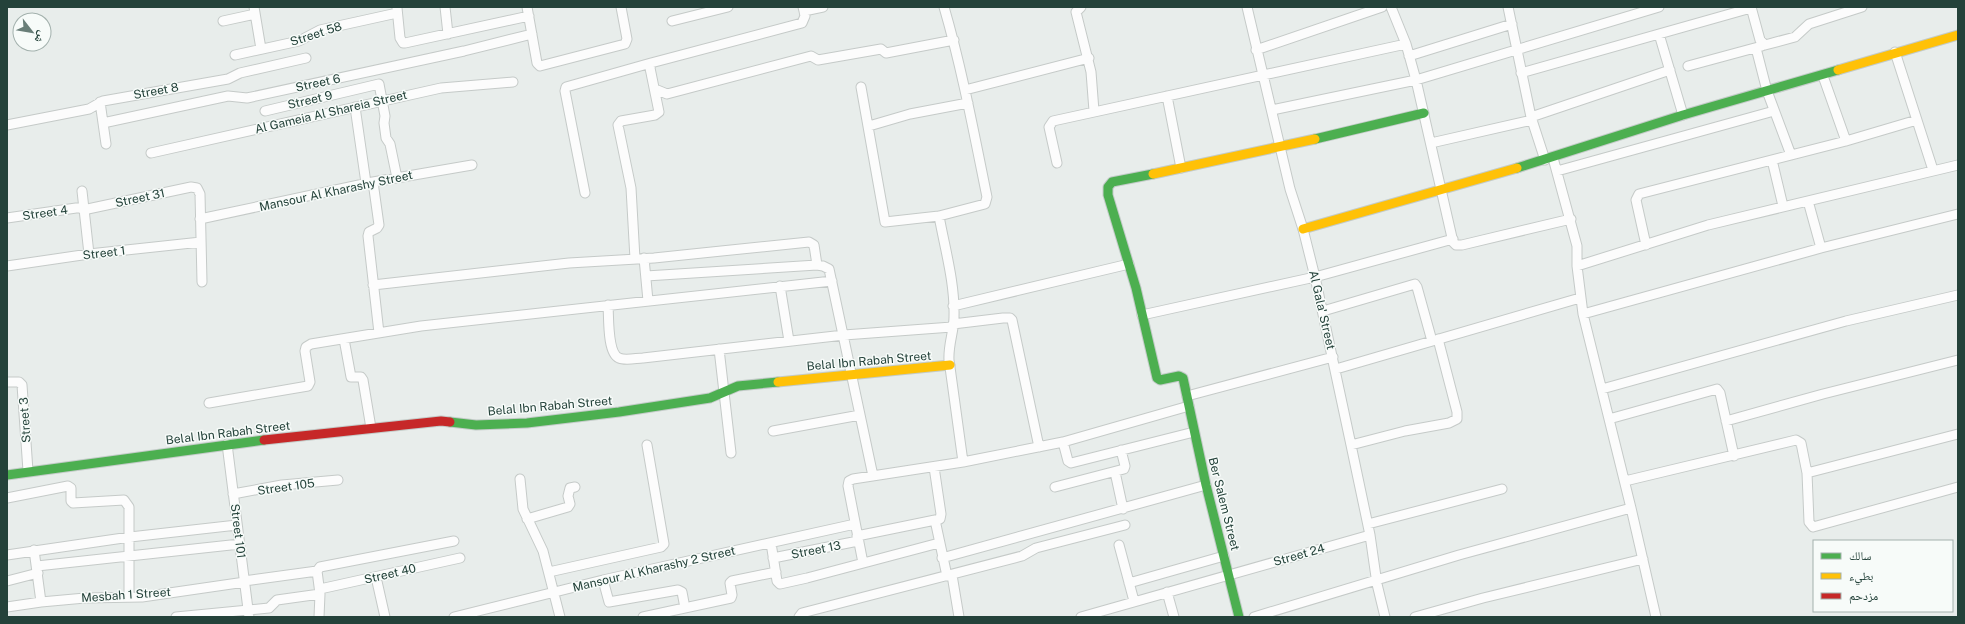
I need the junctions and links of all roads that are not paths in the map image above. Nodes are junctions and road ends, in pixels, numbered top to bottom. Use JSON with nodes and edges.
{"nodes":[{"id":1,"x":445,"y":7,"type":"edge"},
{"id":2,"x":621,"y":7,"type":"edge"},
{"id":3,"x":728,"y":7,"type":"edge"},
{"id":4,"x":823,"y":7,"type":"edge"},
{"id":5,"x":944,"y":7,"type":"edge"},
{"id":6,"x":1081,"y":7,"type":"edge"},
{"id":7,"x":1247,"y":7,"type":"edge"},
{"id":8,"x":1382,"y":7,"type":"edge"},
{"id":9,"x":1392,"y":7,"type":"edge"},
{"id":10,"x":1508,"y":7,"type":"edge"},
{"id":11,"x":1659,"y":7,"type":"edge"},
{"id":12,"x":1862,"y":7,"type":"edge"},
{"id":13,"x":1751,"y":8,"type":"edge"},
{"id":14,"x":803,"y":9,"type":"edge"},
{"id":15,"x":397,"y":10,"type":"edge"},
{"id":16,"x":254,"y":11,"type":"edge"},
{"id":17,"x":528,"y":11,"type":"edge"},
{"id":18,"x":223,"y":21,"type":"dead end"},
{"id":19,"x":672,"y":21,"type":"dead end"},
{"id":20,"x":1512,"y":24,"type":"junction"},
{"id":21,"x":448,"y":34,"type":"junction"},
{"id":22,"x":532,"y":34,"type":"junction"},
{"id":23,"x":1659,"y":34,"type":"junction"},
{"id":24,"x":1958,"y":35,"type":"edge"},
{"id":25,"x":954,"y":40,"type":"junction"},
{"id":26,"x":1406,"y":44,"type":"junction"},
{"id":27,"x":1765,"y":45,"type":"junction"},
{"id":28,"x":1756,"y":48,"type":"junction"},
{"id":29,"x":261,"y":49,"type":"junction"},
{"id":30,"x":1256,"y":50,"type":"junction"},
{"id":31,"x":1518,"y":50,"type":"junction"},
{"id":32,"x":1894,"y":52,"type":"junction"},
{"id":33,"x":235,"y":55,"type":"dead end"},
{"id":34,"x":1410,"y":56,"type":"junction"},
{"id":35,"x":306,"y":58,"type":"dead end"},
{"id":36,"x":1089,"y":58,"type":"junction"},
{"id":37,"x":650,"y":63,"type":"junction"},
{"id":38,"x":1688,"y":66,"type":"dead end"},
{"id":39,"x":1670,"y":70,"type":"junction"},
{"id":40,"x":1521,"y":73,"type":"junction"},
{"id":41,"x":1263,"y":75,"type":"junction"},
{"id":42,"x":1823,"y":76,"type":"junction"},
{"id":43,"x":330,"y":80,"type":"junction"},
{"id":44,"x":1416,"y":80,"type":"junction"},
{"id":45,"x":513,"y":82,"type":"dead end"},
{"id":46,"x":861,"y":87,"type":"dead end"},
{"id":47,"x":655,"y":90,"type":"junction"},
{"id":48,"x":965,"y":90,"type":"junction"},
{"id":49,"x":1767,"y":91,"type":"junction"},
{"id":50,"x":333,"y":95,"type":"junction"},
{"id":51,"x":1167,"y":96,"type":"junction"},
{"id":52,"x":382,"y":100,"type":"junction"},
{"id":53,"x":100,"y":102,"type":"junction"},
{"id":54,"x":968,"y":102,"type":"junction"},
{"id":55,"x":355,"y":106,"type":"junction"},
{"id":56,"x":1272,"y":110,"type":"junction"},
{"id":57,"x":265,"y":111,"type":"dead end"},
{"id":58,"x":1774,"y":111,"type":"junction"},
{"id":59,"x":1094,"y":112,"type":"junction"},
{"id":60,"x":1424,"y":113,"type":"junction"},
{"id":61,"x":1683,"y":116,"type":"junction"},
{"id":62,"x":1531,"y":118,"type":"junction"},
{"id":63,"x":1917,"y":120,"type":"junction"},
{"id":64,"x":103,"y":123,"type":"junction"},
{"id":65,"x":7,"y":125,"type":"edge"},
{"id":66,"x":869,"y":126,"type":"junction"},
{"id":67,"x":1846,"y":141,"type":"junction"},
{"id":68,"x":1431,"y":143,"type":"junction"},
{"id":69,"x":106,"y":144,"type":"dead end"},
{"id":70,"x":1280,"y":148,"type":"junction"},
{"id":71,"x":151,"y":153,"type":"dead end"},
{"id":72,"x":1791,"y":155,"type":"junction"},
{"id":73,"x":1549,"y":159,"type":"junction"},
{"id":74,"x":1772,"y":160,"type":"junction"},
{"id":75,"x":1057,"y":163,"type":"dead end"},
{"id":76,"x":472,"y":165,"type":"dead end"},
{"id":77,"x":1958,"y":165,"type":"edge"},
{"id":78,"x":1180,"y":168,"type":"junction"},
{"id":79,"x":1933,"y":170,"type":"junction"},
{"id":80,"x":1558,"y":171,"type":"junction"},
{"id":81,"x":397,"y":178,"type":"junction"},
{"id":82,"x":370,"y":182,"type":"junction"},
{"id":83,"x":1442,"y":190,"type":"junction"},
{"id":84,"x":82,"y":192,"type":"dead end"},
{"id":85,"x":585,"y":193,"type":"dead end"},
{"id":86,"x":1808,"y":201,"type":"junction"},
{"id":87,"x":1782,"y":206,"type":"junction"},
{"id":88,"x":83,"y":208,"type":"junction"},
{"id":89,"x":1958,"y":214,"type":"edge"},
{"id":90,"x":939,"y":216,"type":"junction"},
{"id":91,"x":7,"y":218,"type":"edge"},
{"id":92,"x":200,"y":219,"type":"junction"},
{"id":93,"x":1570,"y":219,"type":"junction"},
{"id":94,"x":1304,"y":229,"type":"junction"},
{"id":95,"x":1453,"y":239,"type":"junction"},
{"id":96,"x":201,"y":242,"type":"junction"},
{"id":97,"x":1646,"y":245,"type":"junction"},
{"id":98,"x":1821,"y":248,"type":"junction"},
{"id":99,"x":89,"y":254,"type":"junction"},
{"id":100,"x":639,"y":258,"type":"junction"},
{"id":101,"x":1129,"y":264,"type":"junction"},
{"id":102,"x":817,"y":265,"type":"junction"},
{"id":103,"x":7,"y":266,"type":"edge"},
{"id":104,"x":1577,"y":266,"type":"junction"},
{"id":105,"x":646,"y":276,"type":"junction"},
{"id":106,"x":1315,"y":277,"type":"junction"},
{"id":107,"x":832,"y":281,"type":"junction"},
{"id":108,"x":202,"y":282,"type":"dead end"},
{"id":109,"x":374,"y":285,"type":"junction"},
{"id":110,"x":780,"y":286,"type":"junction"},
{"id":111,"x":1958,"y":295,"type":"edge"},
{"id":112,"x":1580,"y":298,"type":"junction"},
{"id":113,"x":648,"y":301,"type":"junction"},
{"id":114,"x":608,"y":305,"type":"junction"},
{"id":115,"x":954,"y":306,"type":"junction"},
{"id":116,"x":1323,"y":311,"type":"junction"},
{"id":117,"x":1583,"y":314,"type":"junction"},
{"id":118,"x":1142,"y":315,"type":"junction"},
{"id":119,"x":953,"y":326,"type":"junction"},
{"id":120,"x":379,"y":333,"type":"junction"},
{"id":121,"x":844,"y":335,"type":"junction"},
{"id":122,"x":344,"y":339,"type":"junction"},
{"id":123,"x":1435,"y":340,"type":"junction"},
{"id":124,"x":789,"y":341,"type":"junction"},
{"id":125,"x":719,"y":349,"type":"junction"},
{"id":126,"x":1333,"y":357,"type":"junction"},
{"id":127,"x":1958,"y":360,"type":"edge"},
{"id":128,"x":950,"y":365,"type":"junction"},
{"id":129,"x":1336,"y":369,"type":"junction"},
{"id":130,"x":852,"y":376,"type":"junction"},
{"id":131,"x":7,"y":382,"type":"edge"},
{"id":132,"x":1602,"y":389,"type":"junction"},
{"id":133,"x":723,"y":392,"type":"junction"},
{"id":134,"x":1187,"y":396,"type":"junction"},
{"id":135,"x":210,"y":403,"type":"dead end"},
{"id":136,"x":1189,"y":406,"type":"junction"},
{"id":137,"x":860,"y":415,"type":"junction"},
{"id":138,"x":1609,"y":419,"type":"junction"},
{"id":139,"x":1726,"y":421,"type":"junction"},
{"id":140,"x":371,"y":428,"type":"junction"},
{"id":141,"x":773,"y":431,"type":"dead end"},
{"id":142,"x":1194,"y":432,"type":"junction"},
{"id":143,"x":1958,"y":434,"type":"edge"},
{"id":144,"x":1063,"y":442,"type":"junction"},
{"id":145,"x":227,"y":444,"type":"junction"},
{"id":146,"x":646,"y":445,"type":"dead end"},
{"id":147,"x":1352,"y":445,"type":"junction"},
{"id":148,"x":1039,"y":447,"type":"junction"},
{"id":149,"x":1121,"y":450,"type":"junction"},
{"id":150,"x":731,"y":453,"type":"dead end"},
{"id":151,"x":1734,"y":456,"type":"junction"},
{"id":152,"x":963,"y":462,"type":"junction"},
{"id":153,"x":934,"y":467,"type":"junction"},
{"id":154,"x":28,"y":471,"type":"junction"},
{"id":155,"x":1115,"y":472,"type":"junction"},
{"id":156,"x":1807,"y":474,"type":"junction"},
{"id":157,"x":7,"y":475,"type":"edge"},
{"id":158,"x":873,"y":476,"type":"junction"},
{"id":159,"x":520,"y":479,"type":"dead end"},
{"id":160,"x":338,"y":480,"type":"dead end"},
{"id":161,"x":1625,"y":481,"type":"junction"},
{"id":162,"x":1206,"y":485,"type":"junction"},
{"id":163,"x":575,"y":487,"type":"dead end"},
{"id":164,"x":1055,"y":487,"type":"dead end"},
{"id":165,"x":1958,"y":487,"type":"edge"},
{"id":166,"x":1502,"y":489,"type":"dead end"},
{"id":167,"x":233,"y":494,"type":"junction"},
{"id":168,"x":7,"y":498,"type":"edge"},
{"id":169,"x":1632,"y":508,"type":"junction"},
{"id":170,"x":1123,"y":509,"type":"junction"},
{"id":171,"x":527,"y":519,"type":"junction"},
{"id":172,"x":934,"y":520,"type":"junction"},
{"id":173,"x":855,"y":524,"type":"junction"},
{"id":174,"x":1368,"y":524,"type":"junction"},
{"id":175,"x":237,"y":525,"type":"junction"},
{"id":176,"x":1125,"y":525,"type":"dead end"},
{"id":177,"x":1370,"y":535,"type":"junction"},
{"id":178,"x":130,"y":537,"type":"junction"},
{"id":179,"x":858,"y":539,"type":"junction"},
{"id":180,"x":454,"y":541,"type":"dead end"},
{"id":181,"x":771,"y":543,"type":"junction"},
{"id":182,"x":939,"y":543,"type":"junction"},
{"id":183,"x":240,"y":544,"type":"junction"},
{"id":184,"x":1119,"y":545,"type":"dead end"},
{"id":185,"x":34,"y":550,"type":"junction"},
{"id":186,"x":7,"y":555,"type":"edge"},
{"id":187,"x":130,"y":556,"type":"junction"},
{"id":188,"x":1224,"y":556,"type":"junction"},
{"id":189,"x":460,"y":558,"type":"dead end"},
{"id":190,"x":773,"y":558,"type":"junction"},
{"id":191,"x":942,"y":558,"type":"junction"},
{"id":192,"x":1643,"y":559,"type":"junction"},
{"id":193,"x":863,"y":563,"type":"junction"},
{"id":194,"x":37,"y":570,"type":"junction"},
{"id":195,"x":317,"y":571,"type":"junction"},
{"id":196,"x":549,"y":572,"type":"junction"},
{"id":197,"x":776,"y":572,"type":"junction"},
{"id":198,"x":1228,"y":574,"type":"junction"},
{"id":199,"x":949,"y":576,"type":"junction"},
{"id":200,"x":376,"y":577,"type":"junction"},
{"id":201,"x":603,"y":580,"type":"junction"},
{"id":202,"x":1377,"y":580,"type":"junction"},
{"id":203,"x":7,"y":581,"type":"edge"},
{"id":204,"x":244,"y":582,"type":"junction"},
{"id":205,"x":1129,"y":583,"type":"junction"},
{"id":206,"x":320,"y":592,"type":"junction"},
{"id":207,"x":1167,"y":592,"type":"junction"},
{"id":208,"x":554,"y":593,"type":"junction"},
{"id":209,"x":129,"y":597,"type":"junction"},
{"id":210,"x":1134,"y":601,"type":"junction"},
{"id":211,"x":40,"y":602,"type":"junction"},
{"id":212,"x":7,"y":607,"type":"edge"},
{"id":213,"x":682,"y":611,"type":"edge"},
{"id":214,"x":486,"y":613,"type":"edge"},
{"id":215,"x":248,"y":614,"type":"edge"},
{"id":216,"x":176,"y":617,"type":"edge"},
{"id":217,"x":320,"y":617,"type":"edge"},
{"id":218,"x":385,"y":617,"type":"edge"},
{"id":219,"x":454,"y":617,"type":"edge"},
{"id":220,"x":560,"y":617,"type":"edge"},
{"id":221,"x":644,"y":617,"type":"edge"},
{"id":222,"x":800,"y":617,"type":"edge"},
{"id":223,"x":959,"y":617,"type":"edge"},
{"id":224,"x":1081,"y":617,"type":"edge"},
{"id":225,"x":1174,"y":617,"type":"edge"},
{"id":226,"x":1239,"y":617,"type":"edge"},
{"id":227,"x":1254,"y":617,"type":"edge"},
{"id":228,"x":1385,"y":617,"type":"edge"},
{"id":229,"x":1415,"y":617,"type":"edge"},
{"id":230,"x":1656,"y":617,"type":"edge"}],
"edges":[{"from":1,"to":21,"type":"street"},
{"from":2,"to":22,"type":"street"},
{"from":3,"to":19,"type":"street"},
{"from":4,"to":14,"type":"street"},
{"from":5,"to":25,"type":"street"},
{"from":6,"to":36,"type":"street"},
{"from":7,"to":30,"type":"street","name":"Al Gala' Street"},
{"from":8,"to":30,"type":"street"},
{"from":9,"to":26,"type":"street"},
{"from":10,"to":20,"type":"street"},
{"from":11,"to":31,"type":"street"},
{"from":12,"to":27,"type":"street"},
{"from":13,"to":23,"type":"street"},
{"from":13,"to":27,"type":"street"},
{"from":14,"to":37,"type":"street"},
{"from":15,"to":21,"type":"street"},
{"from":15,"to":29,"type":"street","name":"Street 58"},
{"from":16,"to":18,"type":"street"},
{"from":16,"to":29,"type":"street"},
{"from":17,"to":21,"type":"street"},
{"from":17,"to":22,"type":"street"},
{"from":20,"to":31,"type":"street"},
{"from":20,"to":34,"type":"street"},
{"from":22,"to":43,"type":"street","name":"Street 6"},
{"from":23,"to":39,"type":"street"},
{"from":23,"to":40,"type":"street"},
{"from":24,"to":32,"type":"street"},
{"from":25,"to":47,"type":"street"},
{"from":25,"to":48,"type":"street"},
{"from":26,"to":34,"type":"street"},
{"from":26,"to":41,"type":"street"},
{"from":27,"to":28,"type":"street"},
{"from":28,"to":38,"type":"street"},
{"from":28,"to":49,"type":"street"},
{"from":29,"to":33,"type":"street","name":"Street 58"},
{"from":30,"to":41,"type":"street","name":"Al Gala' Street"},
{"from":31,"to":40,"type":"street"},
{"from":31,"to":44,"type":"street"},
{"from":32,"to":42,"type":"street"},
{"from":32,"to":63,"type":"street"},
{"from":34,"to":44,"type":"street"},
{"from":35,"to":53,"type":"street","name":"Street 8"},
{"from":36,"to":48,"type":"street"},
{"from":36,"to":59,"type":"street"},
{"from":37,"to":47,"type":"street"},
{"from":37,"to":85,"type":"street"},
{"from":39,"to":61,"type":"street"},
{"from":39,"to":62,"type":"street"},
{"from":40,"to":62,"type":"street"},
{"from":41,"to":51,"type":"street"},
{"from":41,"to":56,"type":"street","name":"Al Gala' Street"},
{"from":42,"to":49,"type":"street"},
{"from":42,"to":67,"type":"street"},
{"from":43,"to":50,"type":"street"},
{"from":43,"to":64,"type":"street","name":"Street 6"},
{"from":44,"to":56,"type":"street"},
{"from":44,"to":60,"type":"street"},
{"from":45,"to":52,"type":"street","name":"Al Gameia Al Shareia Street"},
{"from":46,"to":66,"type":"street"},
{"from":47,"to":100,"type":"street"},
{"from":48,"to":54,"type":"street"},
{"from":49,"to":58,"type":"street"},
{"from":49,"to":61,"type":"street"},
{"from":50,"to":52,"type":"street","name":"Street 9"},
{"from":50,"to":57,"type":"street","name":"Street 9"},
{"from":51,"to":59,"type":"street"},
{"from":51,"to":78,"type":"street"},
{"from":52,"to":55,"type":"street","name":"Al Gameia Al Shareia Street"},
{"from":52,"to":81,"type":"street"},
{"from":53,"to":64,"type":"street"},
{"from":53,"to":65,"type":"street","name":"Street 8"},
{"from":54,"to":66,"type":"street"},
{"from":54,"to":90,"type":"street"},
{"from":55,"to":71,"type":"street","name":"Al Gameia Al Shareia Street"},
{"from":55,"to":82,"type":"street"},
{"from":56,"to":70,"type":"street","name":"Al Gala' Street"},
{"from":58,"to":72,"type":"street"},
{"from":58,"to":80,"type":"street"},
{"from":59,"to":75,"type":"street"},
{"from":60,"to":68,"type":"street"},
{"from":60,"to":70,"type":"street"},
{"from":61,"to":73,"type":"street"},
{"from":62,"to":68,"type":"street"},
{"from":62,"to":73,"type":"street"},
{"from":63,"to":67,"type":"street"},
{"from":63,"to":79,"type":"street"},
{"from":64,"to":69,"type":"street"},
{"from":66,"to":90,"type":"street"},
{"from":67,"to":72,"type":"street"},
{"from":68,"to":83,"type":"street"},
{"from":70,"to":78,"type":"street"},
{"from":70,"to":94,"type":"street","name":"Al Gala' Street"},
{"from":72,"to":74,"type":"street"},
{"from":73,"to":80,"type":"street"},
{"from":73,"to":83,"type":"street"},
{"from":74,"to":87,"type":"street"},
{"from":74,"to":97,"type":"street"},
{"from":76,"to":81,"type":"street","name":"Mansour Al Kharashy Street"},
{"from":77,"to":79,"type":"street"},
{"from":78,"to":101,"type":"street"},
{"from":79,"to":86,"type":"street"},
{"from":80,"to":93,"type":"street"},
{"from":81,"to":82,"type":"street","name":"Mansour Al Kharashy Street"},
{"from":82,"to":92,"type":"street","name":"Mansour Al Kharashy Street"},
{"from":82,"to":109,"type":"street"},
{"from":83,"to":94,"type":"street"},
{"from":83,"to":95,"type":"street"},
{"from":84,"to":88,"type":"street"},
{"from":86,"to":87,"type":"street"},
{"from":86,"to":98,"type":"street"},
{"from":87,"to":97,"type":"street"},
{"from":88,"to":91,"type":"street","name":"Street 4"},
{"from":88,"to":92,"type":"street","name":"Street 31"},
{"from":88,"to":99,"type":"street"},
{"from":89,"to":98,"type":"street"},
{"from":90,"to":115,"type":"street"},
{"from":92,"to":96,"type":"street"},
{"from":93,"to":95,"type":"street"},
{"from":93,"to":104,"type":"street"},
{"from":94,"to":106,"type":"street","name":"Al Gala' Street"},
{"from":95,"to":106,"type":"street"},
{"from":96,"to":99,"type":"street","name":"Street 1"},
{"from":96,"to":108,"type":"street"},
{"from":97,"to":104,"type":"street"},
{"from":98,"to":117,"type":"street"},
{"from":99,"to":103,"type":"street","name":"Street 1"},
{"from":100,"to":102,"type":"street"},
{"from":100,"to":105,"type":"street"},
{"from":100,"to":109,"type":"street"},
{"from":101,"to":115,"type":"street"},
{"from":101,"to":118,"type":"street"},
{"from":102,"to":105,"type":"street"},
{"from":102,"to":107,"type":"street"},
{"from":104,"to":112,"type":"street"},
{"from":105,"to":113,"type":"street"},
{"from":106,"to":116,"type":"street","name":"Al Gala' Street"},
{"from":106,"to":118,"type":"street"},
{"from":107,"to":110,"type":"street"},
{"from":107,"to":121,"type":"street"},
{"from":109,"to":120,"type":"street"},
{"from":110,"to":113,"type":"street"},
{"from":110,"to":124,"type":"street"},
{"from":111,"to":132,"type":"street"},
{"from":112,"to":117,"type":"street"},
{"from":112,"to":123,"type":"street"},
{"from":113,"to":114,"type":"street"},
{"from":114,"to":120,"type":"street"},
{"from":114,"to":125,"type":"street"},
{"from":115,"to":119,"type":"street"},
{"from":116,"to":123,"type":"street"},
{"from":116,"to":126,"type":"street","name":"Al Gala' Street"},
{"from":117,"to":132,"type":"street"},
{"from":118,"to":134,"type":"street","name":"Ber Salem Street"},
{"from":119,"to":121,"type":"street"},
{"from":119,"to":128,"type":"street"},
{"from":119,"to":148,"type":"street"},
{"from":120,"to":122,"type":"street"},
{"from":121,"to":124,"type":"street"},
{"from":121,"to":130,"type":"street"},
{"from":122,"to":135,"type":"street"},
{"from":122,"to":140,"type":"street"},
{"from":123,"to":129,"type":"street"},
{"from":123,"to":147,"type":"street"},
{"from":124,"to":125,"type":"street"},
{"from":125,"to":133,"type":"street"},
{"from":126,"to":129,"type":"street","name":"Al Gala' Street"},
{"from":126,"to":134,"type":"street"},
{"from":127,"to":139,"type":"street"},
{"from":128,"to":130,"type":"street","name":"Belal Ibn Rabah Street"},
{"from":128,"to":152,"type":"street"},
{"from":129,"to":147,"type":"street","name":"Al Gala' Street"},
{"from":130,"to":133,"type":"street","name":"Belal Ibn Rabah Street"},
{"from":130,"to":137,"type":"street"},
{"from":131,"to":154,"type":"street","name":"Street 3"},
{"from":132,"to":138,"type":"street"},
{"from":133,"to":140,"type":"street","name":"Belal Ibn Rabah Street"},
{"from":133,"to":150,"type":"street"},
{"from":134,"to":136,"type":"street","name":"Ber Salem Street"},
{"from":136,"to":142,"type":"street","name":"Ber Salem Street"},
{"from":136,"to":144,"type":"street"},
{"from":137,"to":141,"type":"street"},
{"from":137,"to":158,"type":"street"},
{"from":138,"to":139,"type":"street"},
{"from":138,"to":161,"type":"street"},
{"from":139,"to":151,"type":"street"},
{"from":140,"to":145,"type":"street","name":"Belal Ibn Rabah Street"},
{"from":142,"to":149,"type":"street"},
{"from":142,"to":162,"type":"street","name":"Ber Salem Street"},
{"from":143,"to":156,"type":"street"},
{"from":144,"to":148,"type":"street"},
{"from":144,"to":149,"type":"street"},
{"from":145,"to":154,"type":"street","name":"Belal Ibn Rabah Street"},
{"from":145,"to":167,"type":"street","name":"Street 101"},
{"from":146,"to":196,"type":"street"},
{"from":147,"to":174,"type":"street","name":"Al Gala' Street"},
{"from":148,"to":152,"type":"street"},
{"from":149,"to":155,"type":"street"},
{"from":151,"to":156,"type":"street"},
{"from":151,"to":161,"type":"street"},
{"from":152,"to":153,"type":"street"},
{"from":153,"to":158,"type":"street"},
{"from":153,"to":172,"type":"street"},
{"from":154,"to":157,"type":"street","name":"Belal Ibn Rabah Street"},
{"from":155,"to":164,"type":"street"},
{"from":155,"to":170,"type":"street"},
{"from":156,"to":165,"type":"street"},
{"from":158,"to":173,"type":"street"},
{"from":159,"to":171,"type":"street"},
{"from":160,"to":167,"type":"street","name":"Street 105"},
{"from":161,"to":169,"type":"street"},
{"from":162,"to":170,"type":"street"},
{"from":162,"to":188,"type":"street","name":"Ber Salem Street"},
{"from":163,"to":171,"type":"street"},
{"from":166,"to":174,"type":"street"},
{"from":167,"to":175,"type":"street","name":"Street 101"},
{"from":168,"to":178,"type":"street"},
{"from":169,"to":192,"type":"street"},
{"from":169,"to":202,"type":"street"},
{"from":170,"to":191,"type":"street"},
{"from":171,"to":196,"type":"street"},
{"from":172,"to":179,"type":"street","name":"Street 13"},
{"from":172,"to":182,"type":"street"},
{"from":173,"to":179,"type":"street"},
{"from":173,"to":181,"type":"street","name":"Mansour Al Kharashy 2 Street"},
{"from":174,"to":177,"type":"street","name":"Al Gala' Street"},
{"from":175,"to":178,"type":"street"},
{"from":175,"to":183,"type":"street","name":"Street 101"},
{"from":176,"to":199,"type":"street"},
{"from":177,"to":198,"type":"street","name":"Street 24"},
{"from":177,"to":202,"type":"street","name":"Al Gala' Street"},
{"from":178,"to":185,"type":"street"},
{"from":178,"to":187,"type":"street"},
{"from":179,"to":190,"type":"street","name":"Street 13"},
{"from":179,"to":193,"type":"street"},
{"from":180,"to":195,"type":"street","name":"Mesbah 1 Street"},
{"from":181,"to":190,"type":"street"},
{"from":181,"to":201,"type":"street","name":"Mansour Al Kharashy 2 Street"},
{"from":182,"to":191,"type":"street"},
{"from":182,"to":193,"type":"street"},
{"from":183,"to":187,"type":"street"},
{"from":183,"to":204,"type":"street","name":"Street 101"},
{"from":184,"to":205,"type":"street"},
{"from":185,"to":186,"type":"street"},
{"from":185,"to":194,"type":"street"},
{"from":187,"to":194,"type":"street"},
{"from":187,"to":209,"type":"street"},
{"from":188,"to":198,"type":"street","name":"Ber Salem Street"},
{"from":188,"to":205,"type":"street"},
{"from":189,"to":200,"type":"street","name":"Street 40"},
{"from":190,"to":197,"type":"street"},
{"from":191,"to":199,"type":"street"},
{"from":192,"to":229,"type":"street"},
{"from":192,"to":230,"type":"street"},
{"from":193,"to":197,"type":"street"},
{"from":194,"to":203,"type":"street"},
{"from":194,"to":211,"type":"street"},
{"from":195,"to":204,"type":"street","name":"Mesbah 1 Street"},
{"from":195,"to":206,"type":"street"},
{"from":196,"to":208,"type":"street"},
{"from":197,"to":213,"type":"street"},
{"from":198,"to":207,"type":"street","name":"Street 24"},
{"from":198,"to":226,"type":"street","name":"Ber Salem Street"},
{"from":199,"to":222,"type":"street"},
{"from":199,"to":223,"type":"street"},
{"from":200,"to":206,"type":"street","name":"Street 40"},
{"from":200,"to":218,"type":"street"},
{"from":201,"to":208,"type":"street","name":"Mansour Al Kharashy 2 Street"},
{"from":201,"to":213,"type":"street"},
{"from":202,"to":227,"type":"street"},
{"from":202,"to":228,"type":"street","name":"Al Gala' Street"},
{"from":204,"to":209,"type":"street","name":"Mesbah 1 Street"},
{"from":204,"to":215,"type":"street","name":"Street 101"},
{"from":205,"to":210,"type":"street"},
{"from":206,"to":215,"type":"street","name":"Street 40"},
{"from":206,"to":217,"type":"street"},
{"from":207,"to":210,"type":"street","name":"Street 24"},
{"from":207,"to":225,"type":"street"},
{"from":208,"to":214,"type":"street","name":"Mansour Al Kharashy 2 Street"},
{"from":208,"to":220,"type":"street"},
{"from":209,"to":211,"type":"street","name":"Mesbah 1 Street"},
{"from":210,"to":224,"type":"street","name":"Street 24"},
{"from":211,"to":212,"type":"street","name":"Mesbah 1 Street"},
{"from":213,"to":221,"type":"street"},
{"from":214,"to":219,"type":"street","name":"Mansour Al Kharashy 2 Street"},
{"from":215,"to":216,"type":"street","name":"Street 40"}]}
